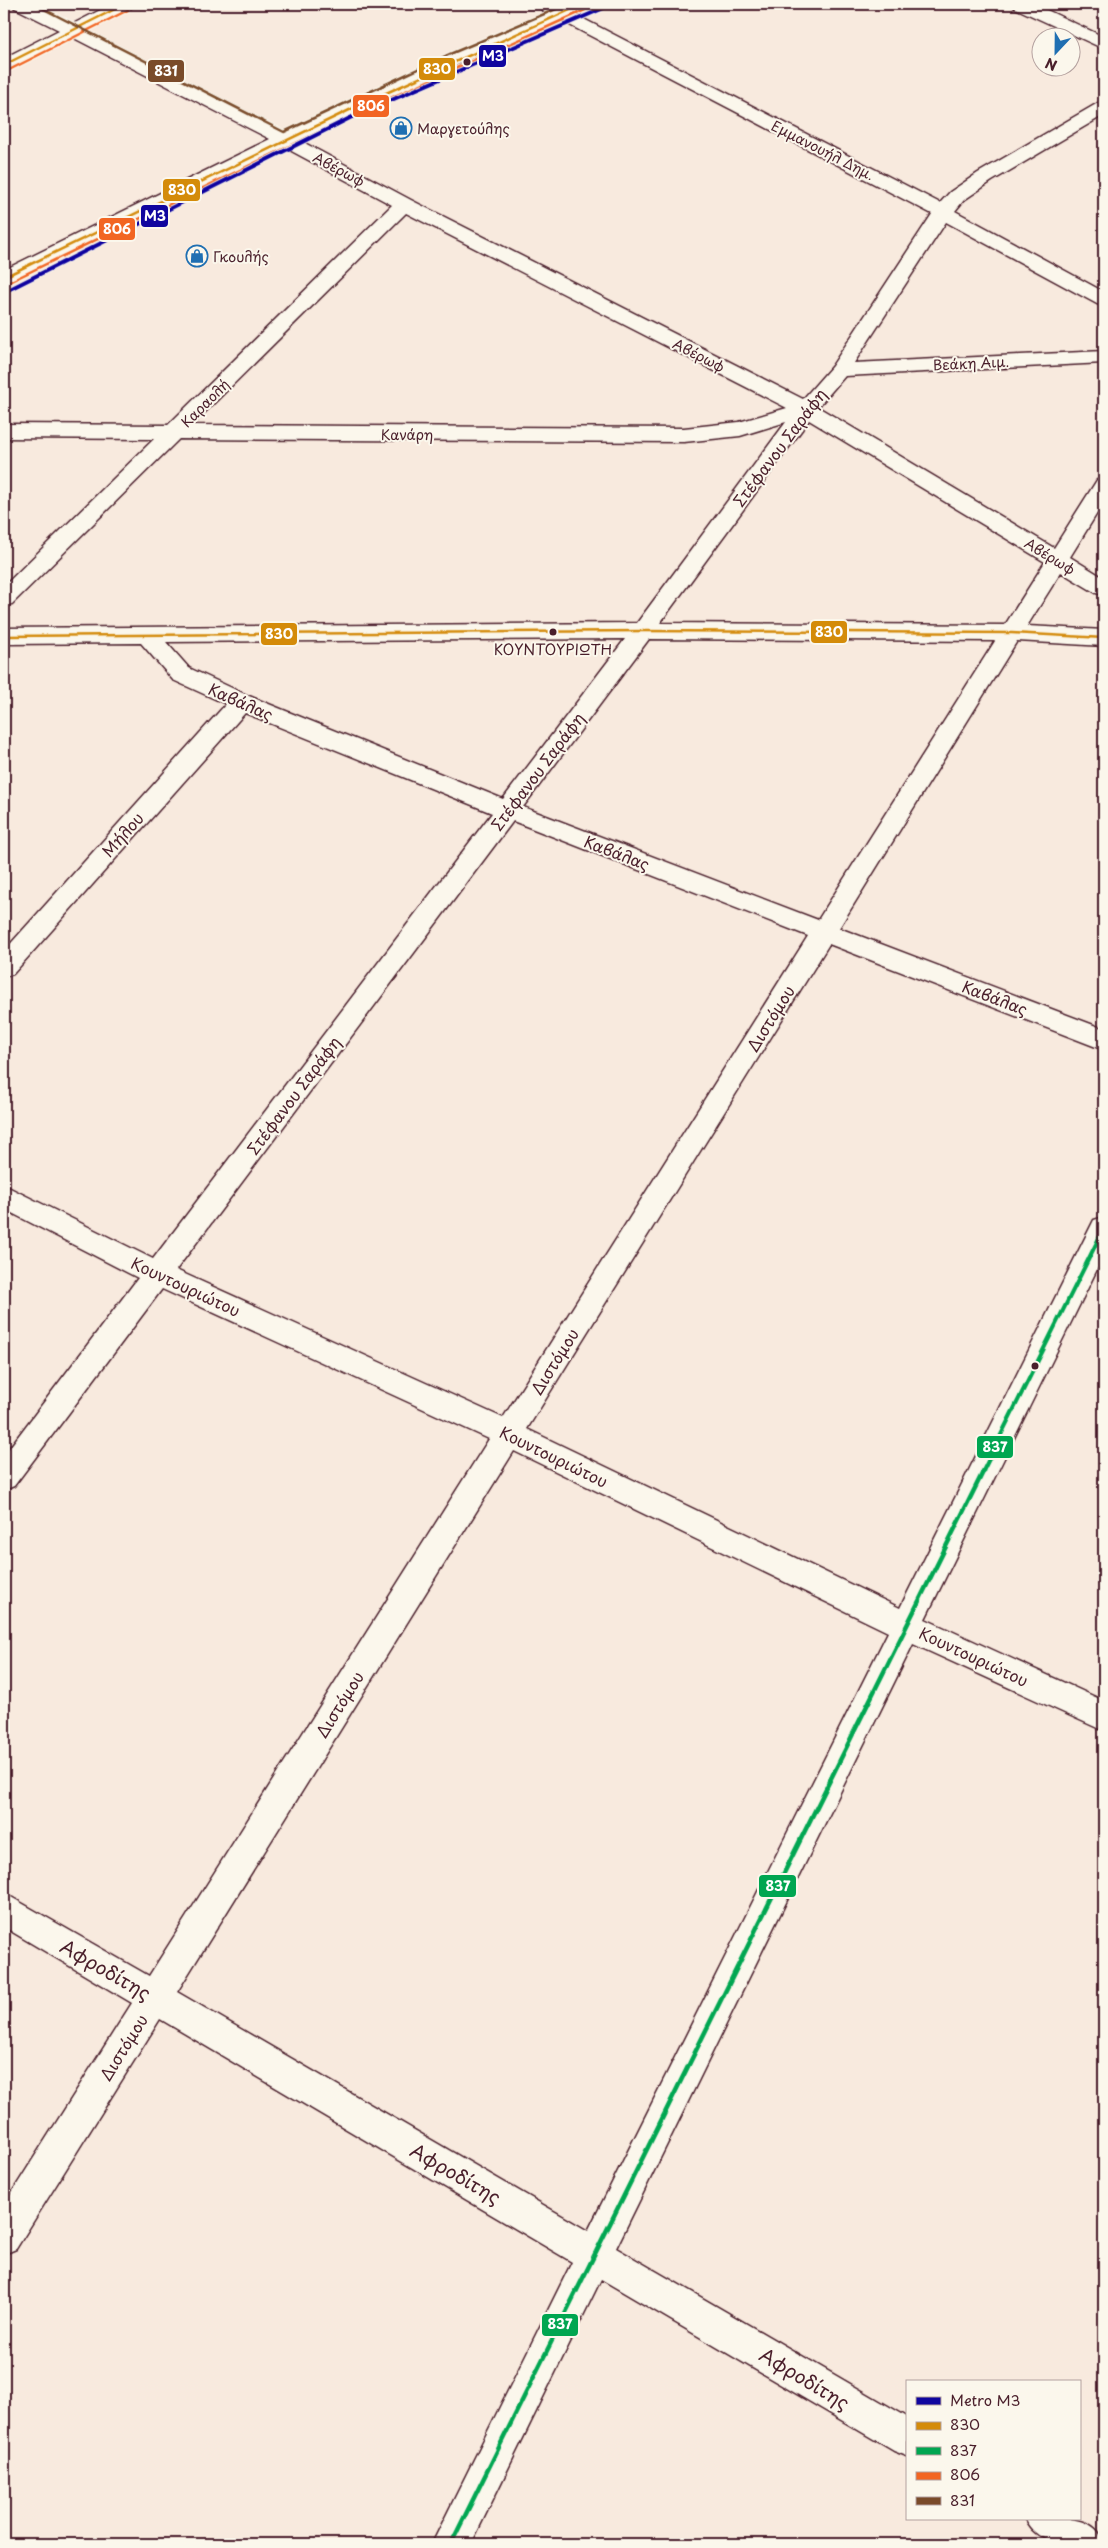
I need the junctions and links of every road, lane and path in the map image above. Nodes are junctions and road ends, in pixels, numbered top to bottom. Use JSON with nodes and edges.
{"nodes":[{"id":1,"x":21,"y":4,"type":"edge"},
{"id":2,"x":126,"y":4,"type":"edge"},
{"id":3,"x":541,"y":4,"type":"edge"},
{"id":4,"x":583,"y":4,"type":"edge"},
{"id":5,"x":1021,"y":4,"type":"edge"},
{"id":6,"x":560,"y":14,"type":"junction"},
{"id":7,"x":74,"y":31,"type":"junction"},
{"id":8,"x":1104,"y":44,"type":"edge"},
{"id":9,"x":4,"y":65,"type":"edge"},
{"id":10,"x":1104,"y":107,"type":"edge"},
{"id":11,"x":284,"y":139,"type":"junction"},
{"id":12,"x":404,"y":204,"type":"junction"},
{"id":13,"x":943,"y":212,"type":"junction"},
{"id":14,"x":4,"y":277,"type":"edge"},
{"id":15,"x":1104,"y":300,"type":"edge"},
{"id":16,"x":1104,"y":357,"type":"edge"},
{"id":17,"x":839,"y":370,"type":"junction"},
{"id":18,"x":806,"y":409,"type":"junction"},
{"id":19,"x":4,"y":431,"type":"edge"},
{"id":20,"x":174,"y":434,"type":"junction"},
{"id":21,"x":1104,"y":485,"type":"edge"},
{"id":22,"x":1058,"y":561,"type":"junction"},
{"id":23,"x":1104,"y":588,"type":"edge"},
{"id":24,"x":4,"y":599,"type":"edge"},
{"id":25,"x":643,"y":631,"type":"junction"},
{"id":26,"x":1012,"y":633,"type":"junction"},
{"id":27,"x":147,"y":635,"type":"junction"},
{"id":28,"x":4,"y":636,"type":"edge"},
{"id":29,"x":1104,"y":638,"type":"edge"},
{"id":30,"x":240,"y":702,"type":"junction"},
{"id":31,"x":508,"y":810,"type":"junction"},
{"id":32,"x":824,"y":931,"type":"junction"},
{"id":33,"x":4,"y":967,"type":"edge"},
{"id":34,"x":1104,"y":1040,"type":"edge"},
{"id":35,"x":4,"y":1196,"type":"edge"},
{"id":36,"x":1104,"y":1228,"type":"edge"},
{"id":37,"x":157,"y":1274,"type":"junction"},
{"id":38,"x":508,"y":1434,"type":"junction"},
{"id":39,"x":4,"y":1478,"type":"edge"},
{"id":40,"x":906,"y":1626,"type":"junction"},
{"id":41,"x":1104,"y":1716,"type":"edge"},
{"id":42,"x":4,"y":1909,"type":"edge"},
{"id":43,"x":154,"y":1997,"type":"junction"},
{"id":44,"x":4,"y":2236,"type":"edge"},
{"id":45,"x":595,"y":2254,"type":"junction"},
{"id":46,"x":906,"y":2437,"type":"edge"},
{"id":47,"x":1046,"y":2520,"type":"edge"},
{"id":48,"x":451,"y":2544,"type":"edge"},
{"id":49,"x":1086,"y":2544,"type":"edge"}],
"edges":[{"from":1,"to":7,"type":"street","name":"Αβέρωφ"},
{"from":2,"to":7,"type":"street"},
{"from":3,"to":6,"type":"street","name":"Εμμανουήλ Δημ."},
{"from":4,"to":6,"type":"street"},
{"from":5,"to":8,"type":"street"},
{"from":6,"to":11,"type":"street"},
{"from":6,"to":13,"type":"street","name":"Εμμανουήλ Δημ."},
{"from":7,"to":9,"type":"street"},
{"from":7,"to":11,"type":"street","name":"Αβέρωφ"},
{"from":10,"to":13,"type":"street","name":"Στέφανου Σαράφη"},
{"from":11,"to":12,"type":"street","name":"Αβέρωφ"},
{"from":11,"to":14,"type":"street"},
{"from":12,"to":18,"type":"street","name":"Αβέρωφ"},
{"from":12,"to":20,"type":"street","name":"Καραολή"},
{"from":13,"to":15,"type":"street","name":"Εμμανουήλ Δημ."},
{"from":13,"to":17,"type":"street","name":"Στέφανου Σαράφη"},
{"from":16,"to":17,"type":"street","name":"Βεάκη Αιμ."},
{"from":17,"to":18,"type":"street","name":"Στέφανου Σαράφη"},
{"from":18,"to":20,"type":"street","name":"Κανάρη"},
{"from":18,"to":22,"type":"street","name":"Αβέρωφ"},
{"from":18,"to":25,"type":"street","name":"Στέφανου Σαράφη"},
{"from":19,"to":20,"type":"street","name":"Κανάρη"},
{"from":20,"to":24,"type":"street","name":"Καραολή"},
{"from":21,"to":22,"type":"street","name":"Διστόμου"},
{"from":22,"to":23,"type":"street","name":"Αβέρωφ"},
{"from":22,"to":26,"type":"street","name":"Διστόμου"},
{"from":25,"to":26,"type":"street"},
{"from":25,"to":27,"type":"street"},
{"from":25,"to":31,"type":"street","name":"Στέφανου Σαράφη"},
{"from":26,"to":29,"type":"street"},
{"from":26,"to":32,"type":"street","name":"Διστόμου"},
{"from":27,"to":28,"type":"street"},
{"from":27,"to":30,"type":"street","name":"Καβάλας"},
{"from":30,"to":31,"type":"street","name":"Καβάλας"},
{"from":30,"to":33,"type":"street","name":"Μήλου"},
{"from":31,"to":32,"type":"street","name":"Καβάλας"},
{"from":31,"to":37,"type":"street","name":"Στέφανου Σαράφη"},
{"from":32,"to":34,"type":"street","name":"Καβάλας"},
{"from":32,"to":38,"type":"street","name":"Διστόμου"},
{"from":35,"to":37,"type":"street","name":"Κουντουριώτου"},
{"from":36,"to":40,"type":"street"},
{"from":37,"to":38,"type":"street","name":"Κουντουριώτου"},
{"from":37,"to":39,"type":"street","name":"Στέφανου Σαράφη"},
{"from":38,"to":40,"type":"street","name":"Κουντουριώτου"},
{"from":38,"to":43,"type":"street","name":"Διστόμου"},
{"from":40,"to":41,"type":"street","name":"Κουντουριώτου"},
{"from":40,"to":45,"type":"street"},
{"from":42,"to":43,"type":"street","name":"Αφροδίτης"},
{"from":43,"to":44,"type":"street","name":"Διστόμου"},
{"from":43,"to":45,"type":"street","name":"Αφροδίτης"},
{"from":45,"to":46,"type":"street","name":"Αφροδίτης"},
{"from":45,"to":48,"type":"street"},
{"from":47,"to":49,"type":"street"}]}
